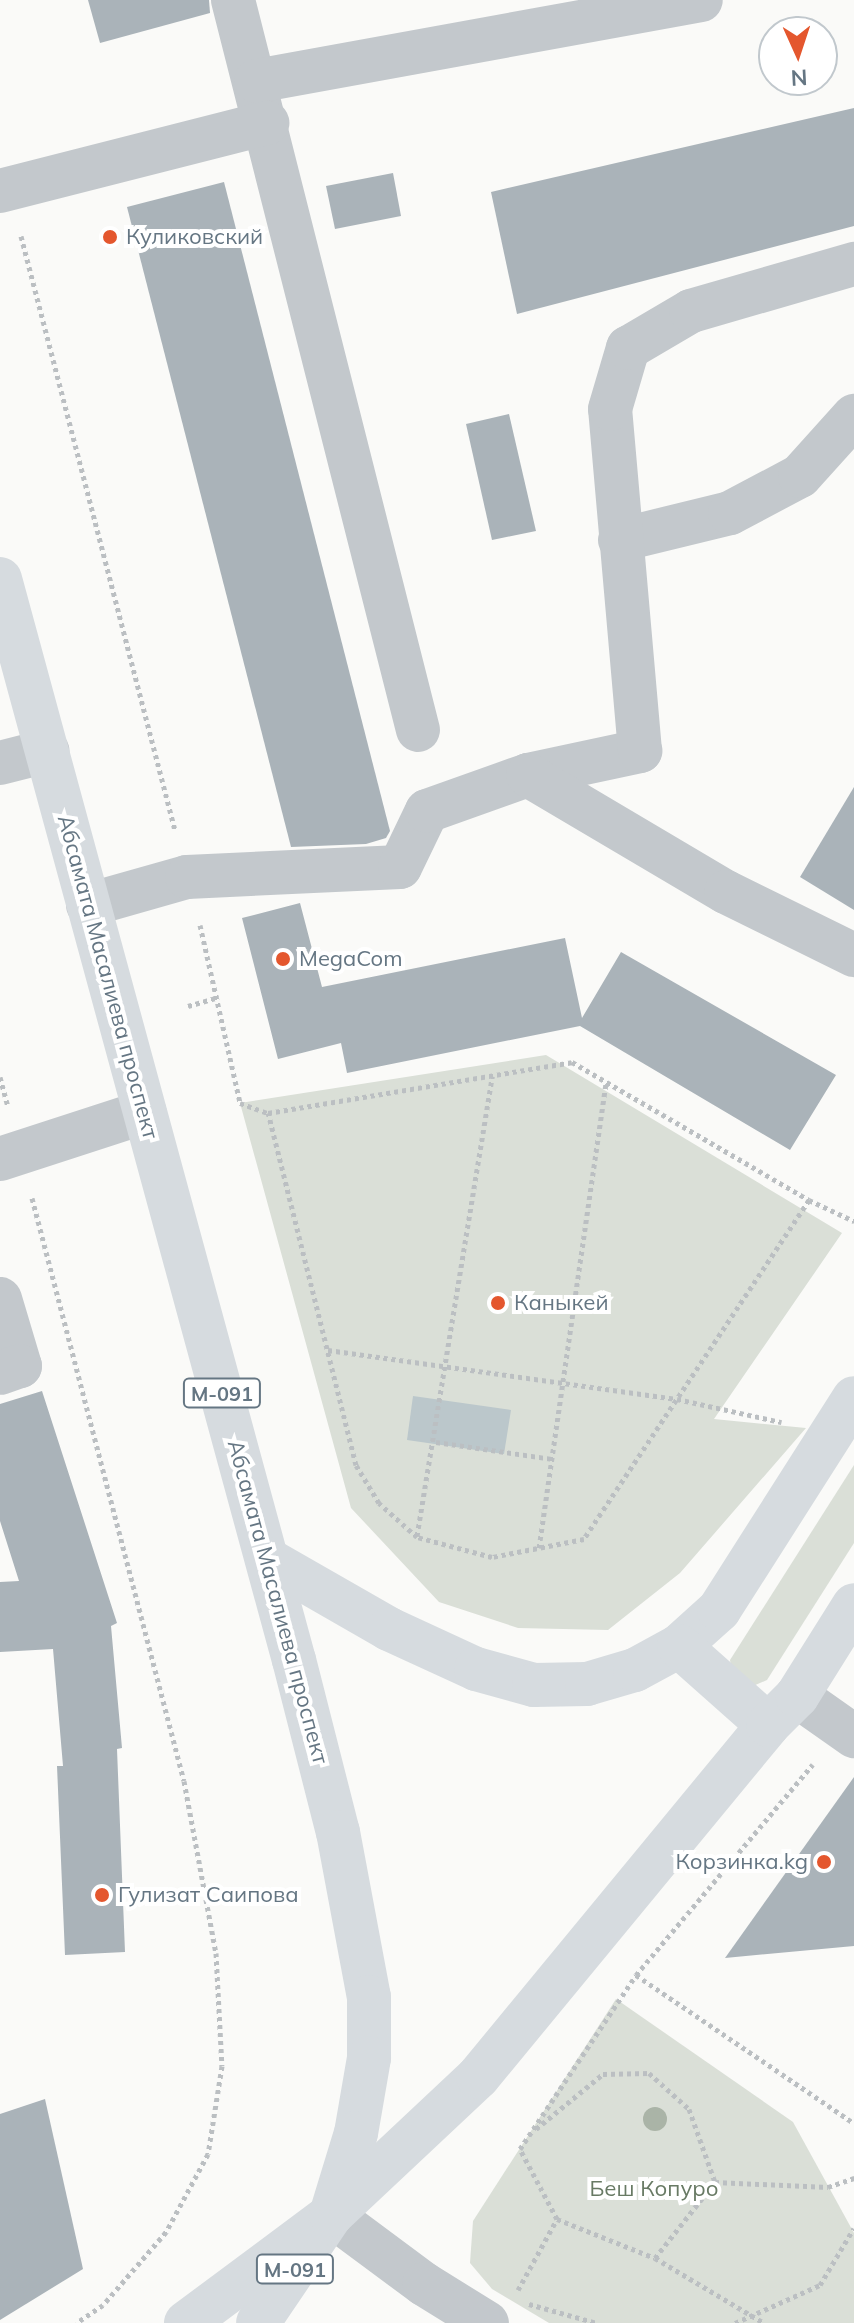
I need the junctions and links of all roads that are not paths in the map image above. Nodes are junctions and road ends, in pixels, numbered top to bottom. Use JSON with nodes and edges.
{"nodes":[{"id":1,"x":233,"y":0,"type":"edge"},
{"id":2,"x":701,"y":0,"type":"edge"},
{"id":3,"x":256,"y":81,"type":"junction"},
{"id":4,"x":267,"y":123,"type":"junction"},
{"id":5,"x":4,"y":190,"type":"edge"},
{"id":6,"x":854,"y":264,"type":"edge"},
{"id":7,"x":854,"y":416,"type":"edge"},
{"id":8,"x":620,"y":540,"type":"junction"},
{"id":9,"x":0,"y":579,"type":"edge"},
{"id":10,"x":418,"y":730,"type":"dead end"},
{"id":11,"x":47,"y":751,"type":"junction"},
{"id":12,"x":0,"y":763,"type":"edge"},
{"id":13,"x":528,"y":775,"type":"junction"},
{"id":14,"x":88,"y":905,"type":"junction"},
{"id":15,"x":854,"y":955,"type":"edge"},
{"id":16,"x":145,"y":1112,"type":"junction"},
{"id":17,"x":10,"y":1155,"type":"edge"},
{"id":18,"x":0,"y":1299,"type":"edge"},
{"id":19,"x":0,"y":1373,"type":"edge"},
{"id":20,"x":854,"y":1398,"type":"edge"},
{"id":21,"x":267,"y":1559,"type":"junction"},
{"id":22,"x":854,"y":1605,"type":"edge"},
{"id":23,"x":679,"y":1646,"type":"junction"},
{"id":24,"x":783,"y":1710,"type":"junction"},
{"id":25,"x":849,"y":1732,"type":"edge"},
{"id":26,"x":331,"y":2215,"type":"junction"},
{"id":27,"x":508,"y":2309,"type":"edge"},
{"id":28,"x":186,"y":2323,"type":"edge"},
{"id":29,"x":258,"y":2323,"type":"edge"}],
"edges":[{"from":1,"to":3,"type":"street"},
{"from":2,"to":3,"type":"street"},
{"from":3,"to":4,"type":"street"},
{"from":4,"to":5,"type":"street"},
{"from":4,"to":10,"type":"street"},
{"from":6,"to":8,"type":"street"},
{"from":7,"to":8,"type":"street"},
{"from":8,"to":13,"type":"street"},
{"from":9,"to":11,"type":"main road","name":"Абсамата Масалиева проспект","number":"М-091"},
{"from":11,"to":12,"type":"street"},
{"from":11,"to":14,"type":"main road","name":"Абсамата Масалиева проспект","number":"М-091"},
{"from":13,"to":14,"type":"street"},
{"from":13,"to":15,"type":"street"},
{"from":14,"to":16,"type":"main road","name":"Абсамата Масалиева проспект","number":"М-091"},
{"from":16,"to":17,"type":"street"},
{"from":16,"to":21,"type":"main road","name":"Абсамата Масалиева проспект","number":"М-091"},
{"from":18,"to":19,"type":"street"},
{"from":20,"to":23,"type":"main road"},
{"from":21,"to":23,"type":"main road"},
{"from":21,"to":26,"type":"main road","name":"Абсамата Масалиева проспект","number":"М-091"},
{"from":22,"to":24,"type":"main road"},
{"from":23,"to":24,"type":"main road"},
{"from":24,"to":25,"type":"street"},
{"from":24,"to":26,"type":"main road"},
{"from":26,"to":27,"type":"street"},
{"from":26,"to":28,"type":"main road"},
{"from":26,"to":29,"type":"main road","number":"М-091"}]}
